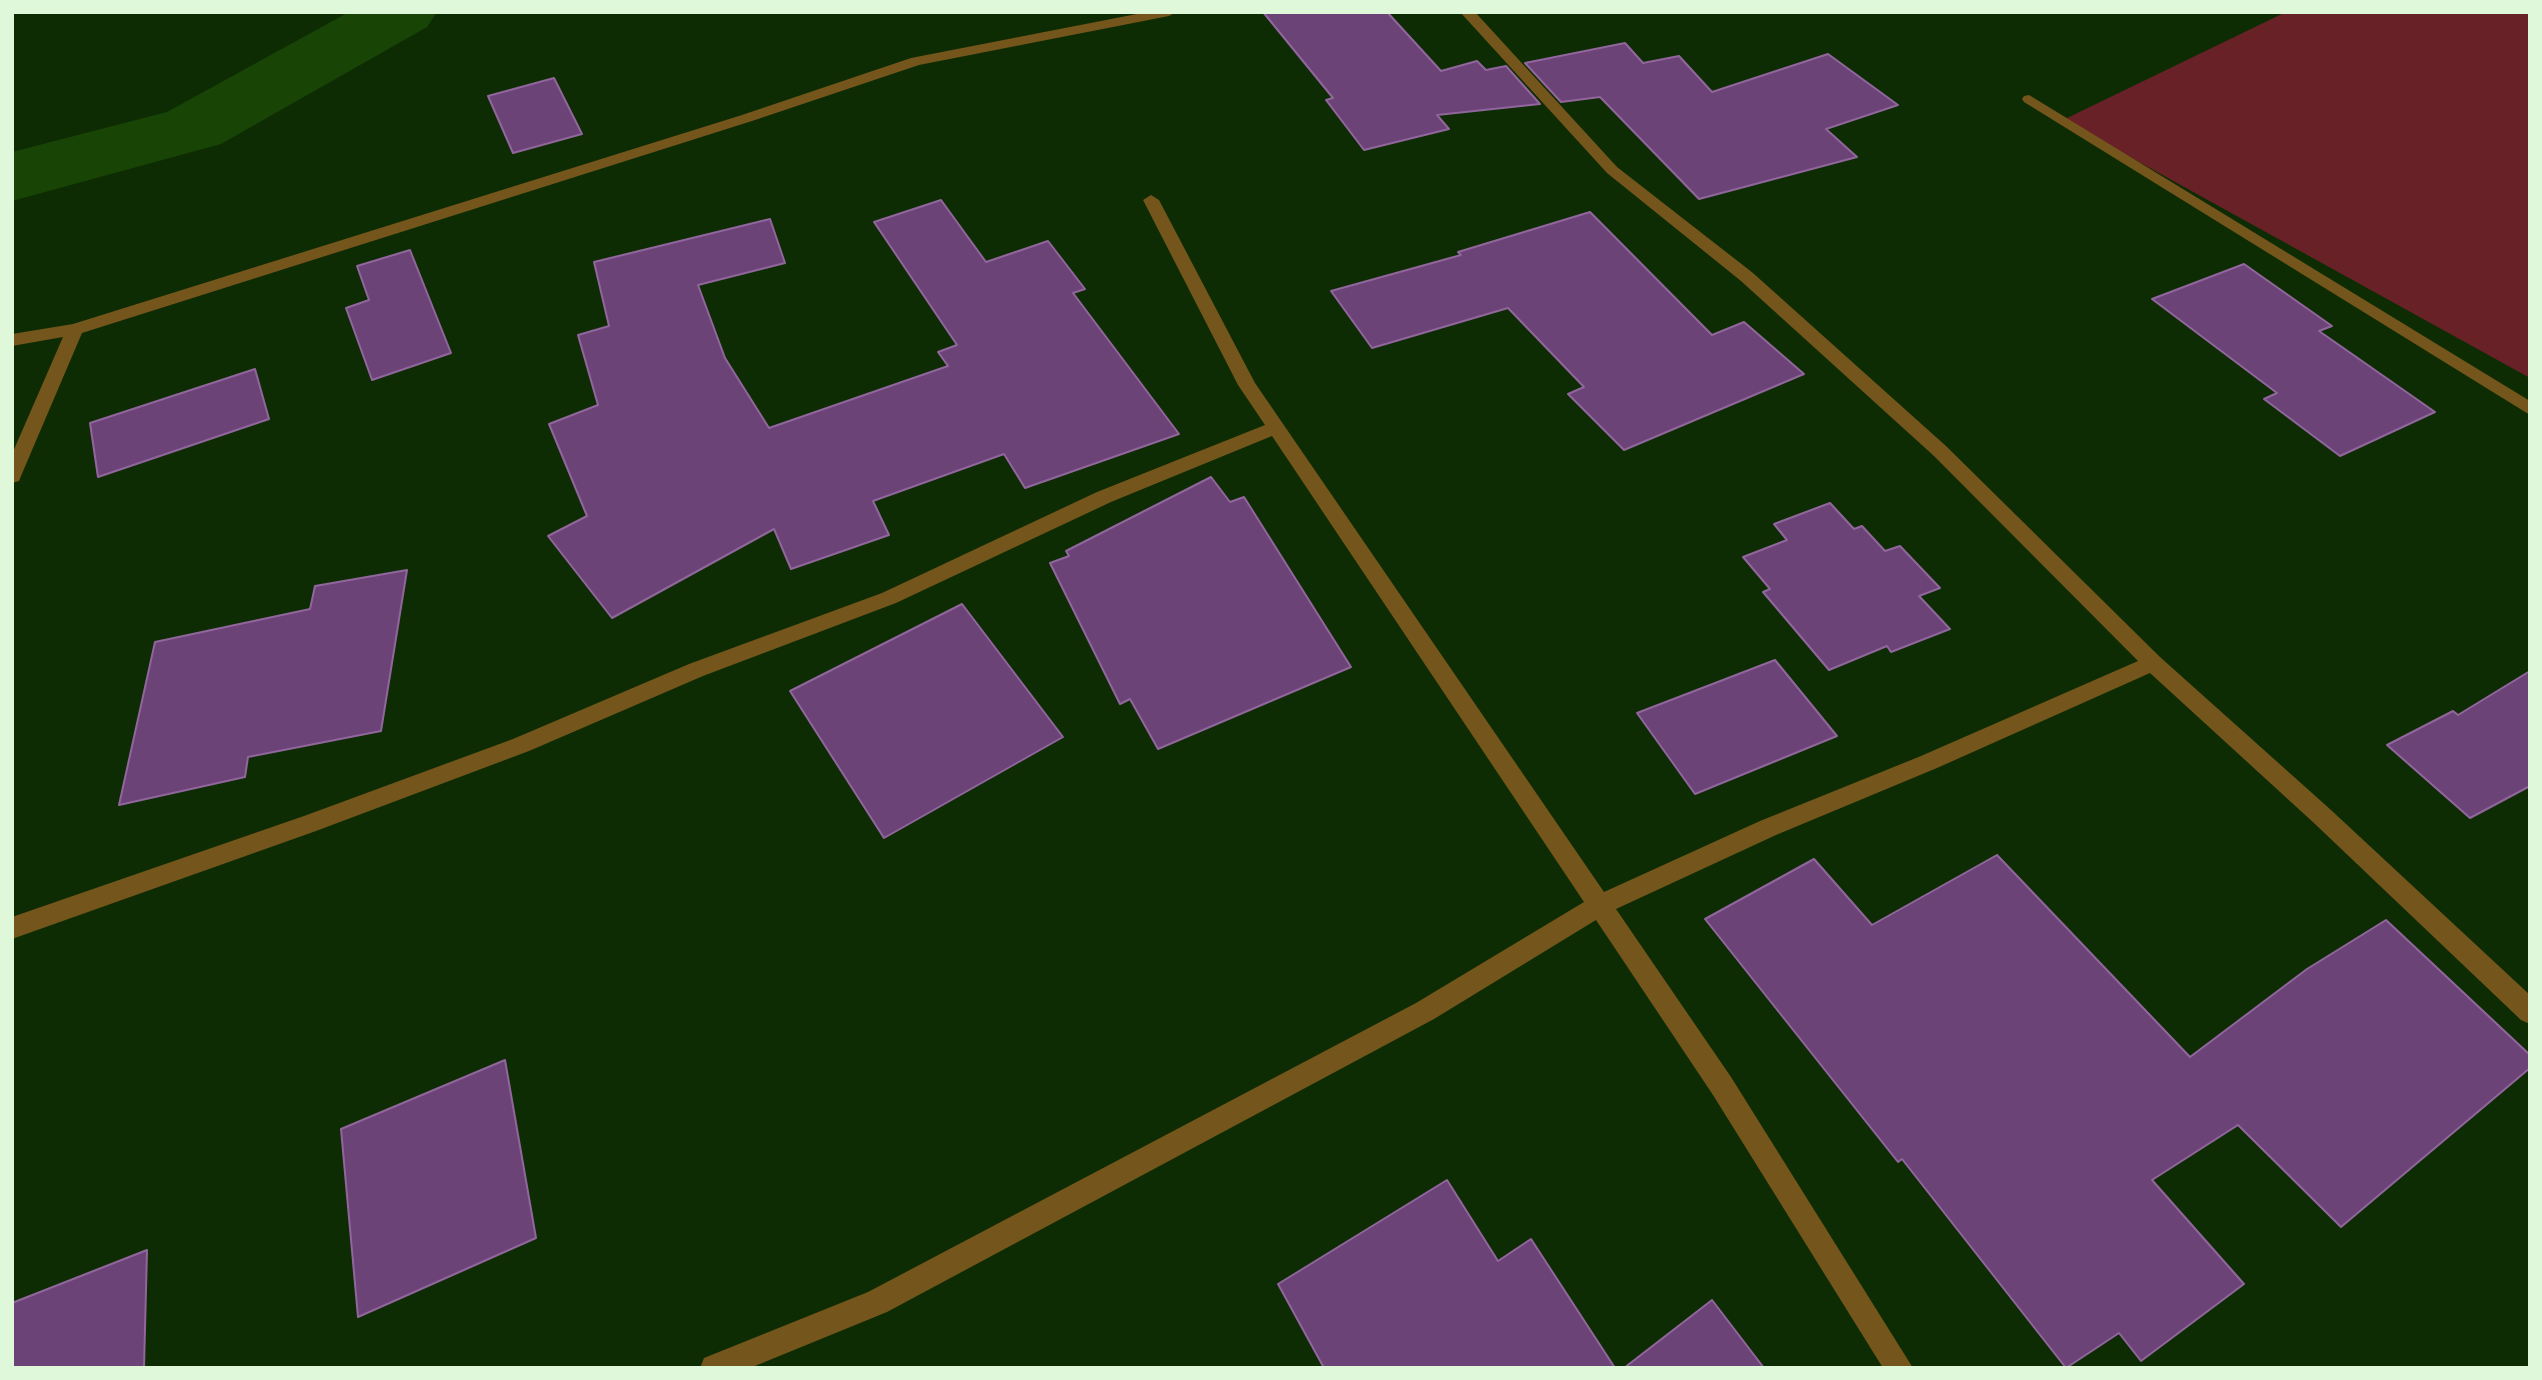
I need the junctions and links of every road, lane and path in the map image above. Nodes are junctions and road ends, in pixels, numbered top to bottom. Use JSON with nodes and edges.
{"nodes":[{"id":1,"x":1169,"y":12,"type":"edge"},
{"id":2,"x":1467,"y":12,"type":"edge"},
{"id":3,"x":2029,"y":99,"type":"dead end"},
{"id":4,"x":1151,"y":200,"type":"dead end"},
{"id":5,"x":75,"y":329,"type":"junction"},
{"id":6,"x":12,"y":340,"type":"edge"},
{"id":7,"x":2530,"y":409,"type":"edge"},
{"id":8,"x":1276,"y":428,"type":"junction"},
{"id":9,"x":12,"y":476,"type":"edge"},
{"id":10,"x":2153,"y":663,"type":"junction"},
{"id":11,"x":1599,"y":906,"type":"junction"},
{"id":12,"x":12,"y":928,"type":"edge"},
{"id":13,"x":2530,"y":1012,"type":"edge"},
{"id":14,"x":714,"y":1368,"type":"edge"},
{"id":15,"x":1899,"y":1368,"type":"edge"}],
"edges":[{"from":1,"to":5,"type":"street"},
{"from":2,"to":10,"type":"street"},
{"from":3,"to":7,"type":"street"},
{"from":4,"to":8,"type":"street"},
{"from":5,"to":6,"type":"street"},
{"from":5,"to":9,"type":"street"},
{"from":8,"to":11,"type":"street"},
{"from":8,"to":12,"type":"street"},
{"from":10,"to":11,"type":"street"},
{"from":10,"to":13,"type":"street"},
{"from":11,"to":14,"type":"street"},
{"from":11,"to":15,"type":"street"}]}
